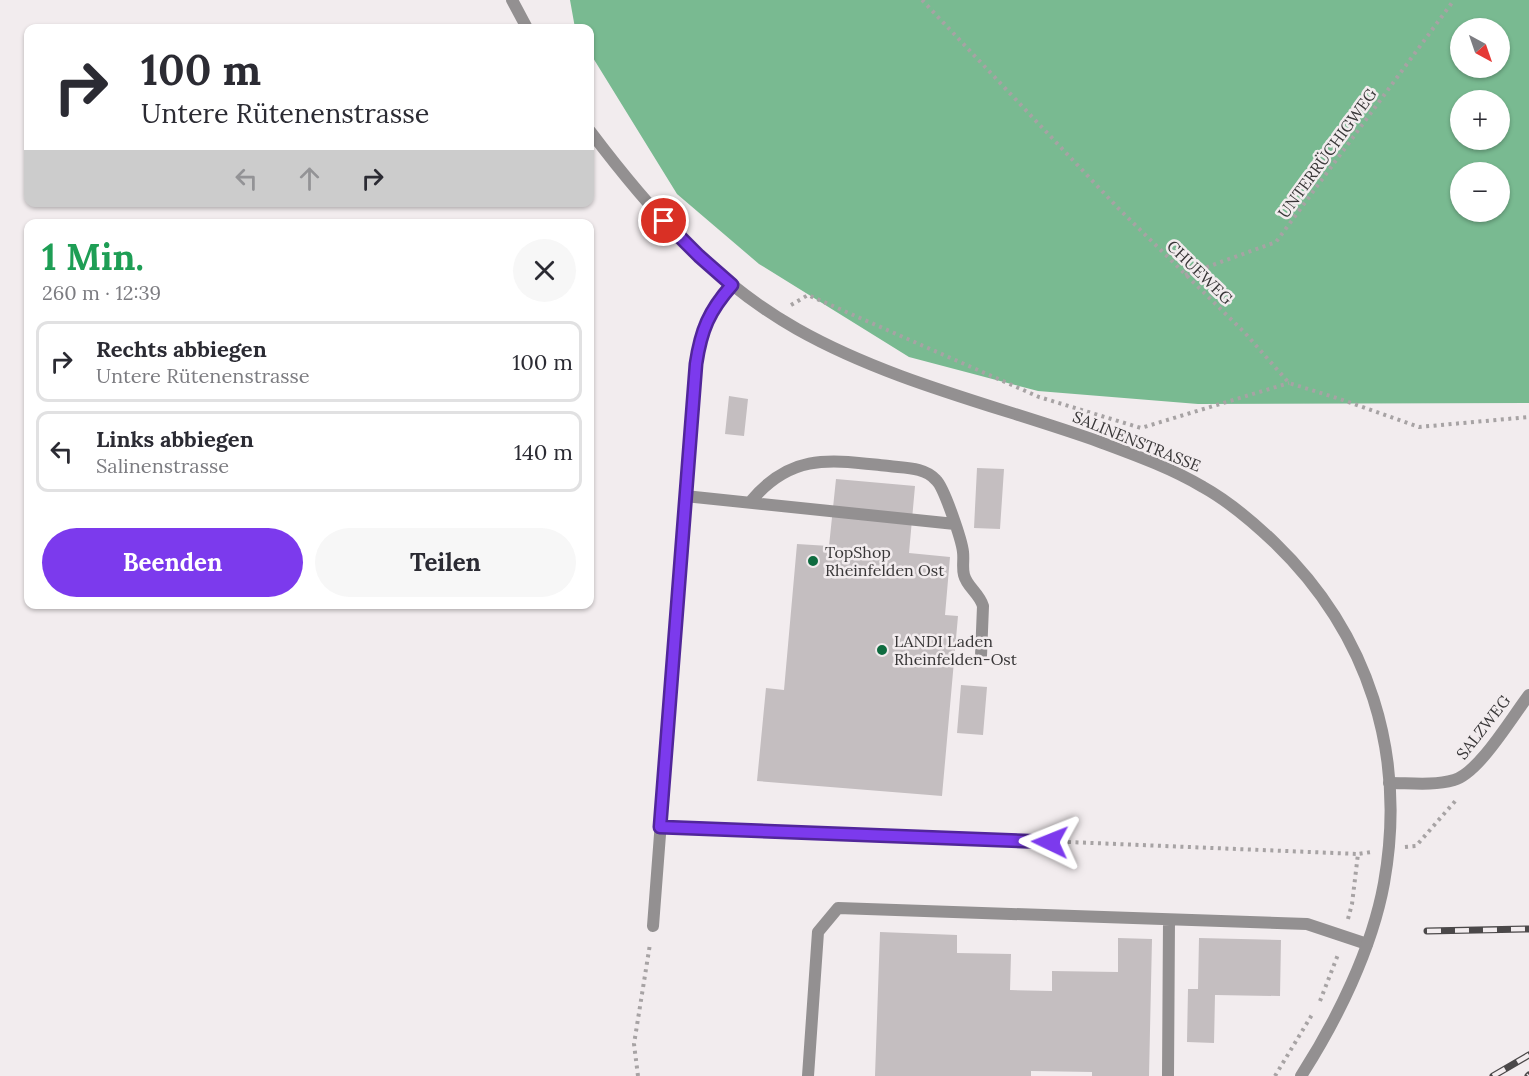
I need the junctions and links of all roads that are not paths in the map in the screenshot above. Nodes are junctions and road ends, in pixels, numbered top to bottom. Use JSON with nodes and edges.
{"nodes":[{"id":1,"x":512,"y":0,"type":"edge"},
{"id":2,"x":525,"y":24,"type":"edge"},
{"id":3,"x":594,"y":136,"type":"edge"},
{"id":4,"x":732,"y":285,"type":"junction"},
{"id":5,"x":685,"y":496,"type":"junction"},
{"id":6,"x":751,"y":501,"type":"junction"},
{"id":7,"x":955,"y":524,"type":"junction"},
{"id":8,"x":981,"y":656,"type":"dead end"},
{"id":9,"x":1529,"y":696,"type":"edge"},
{"id":10,"x":1389,"y":783,"type":"junction"},
{"id":11,"x":660,"y":827,"type":"junction"},
{"id":12,"x":1050,"y":842,"type":"road end"},
{"id":13,"x":1169,"y":920,"type":"junction"},
{"id":14,"x":653,"y":926,"type":"road end"},
{"id":15,"x":1367,"y":944,"type":"junction"},
{"id":16,"x":808,"y":1076,"type":"edge"},
{"id":17,"x":1168,"y":1076,"type":"edge"},
{"id":18,"x":1301,"y":1076,"type":"edge"}],
"edges":[{"from":1,"to":2,"type":"street"},
{"from":3,"to":4,"type":"street","name":"SALINENSTRASSE"},
{"from":4,"to":5,"type":"street"},
{"from":4,"to":10,"type":"street","name":"SALINENSTRASSE"},
{"from":5,"to":6,"type":"street"},
{"from":5,"to":11,"type":"street"},
{"from":6,"to":7,"type":"street"},
{"from":6,"to":7,"type":"street"},
{"from":7,"to":8,"type":"street"},
{"from":9,"to":10,"type":"street","name":"SALZWEG"},
{"from":10,"to":15,"type":"street","name":"SALINENSTRASSE"},
{"from":11,"to":12,"type":"street"},
{"from":11,"to":14,"type":"street"},
{"from":13,"to":15,"type":"street"},
{"from":13,"to":16,"type":"street"},
{"from":13,"to":17,"type":"street"},
{"from":15,"to":18,"type":"street","name":"SALINENSTRASSE"}]}
